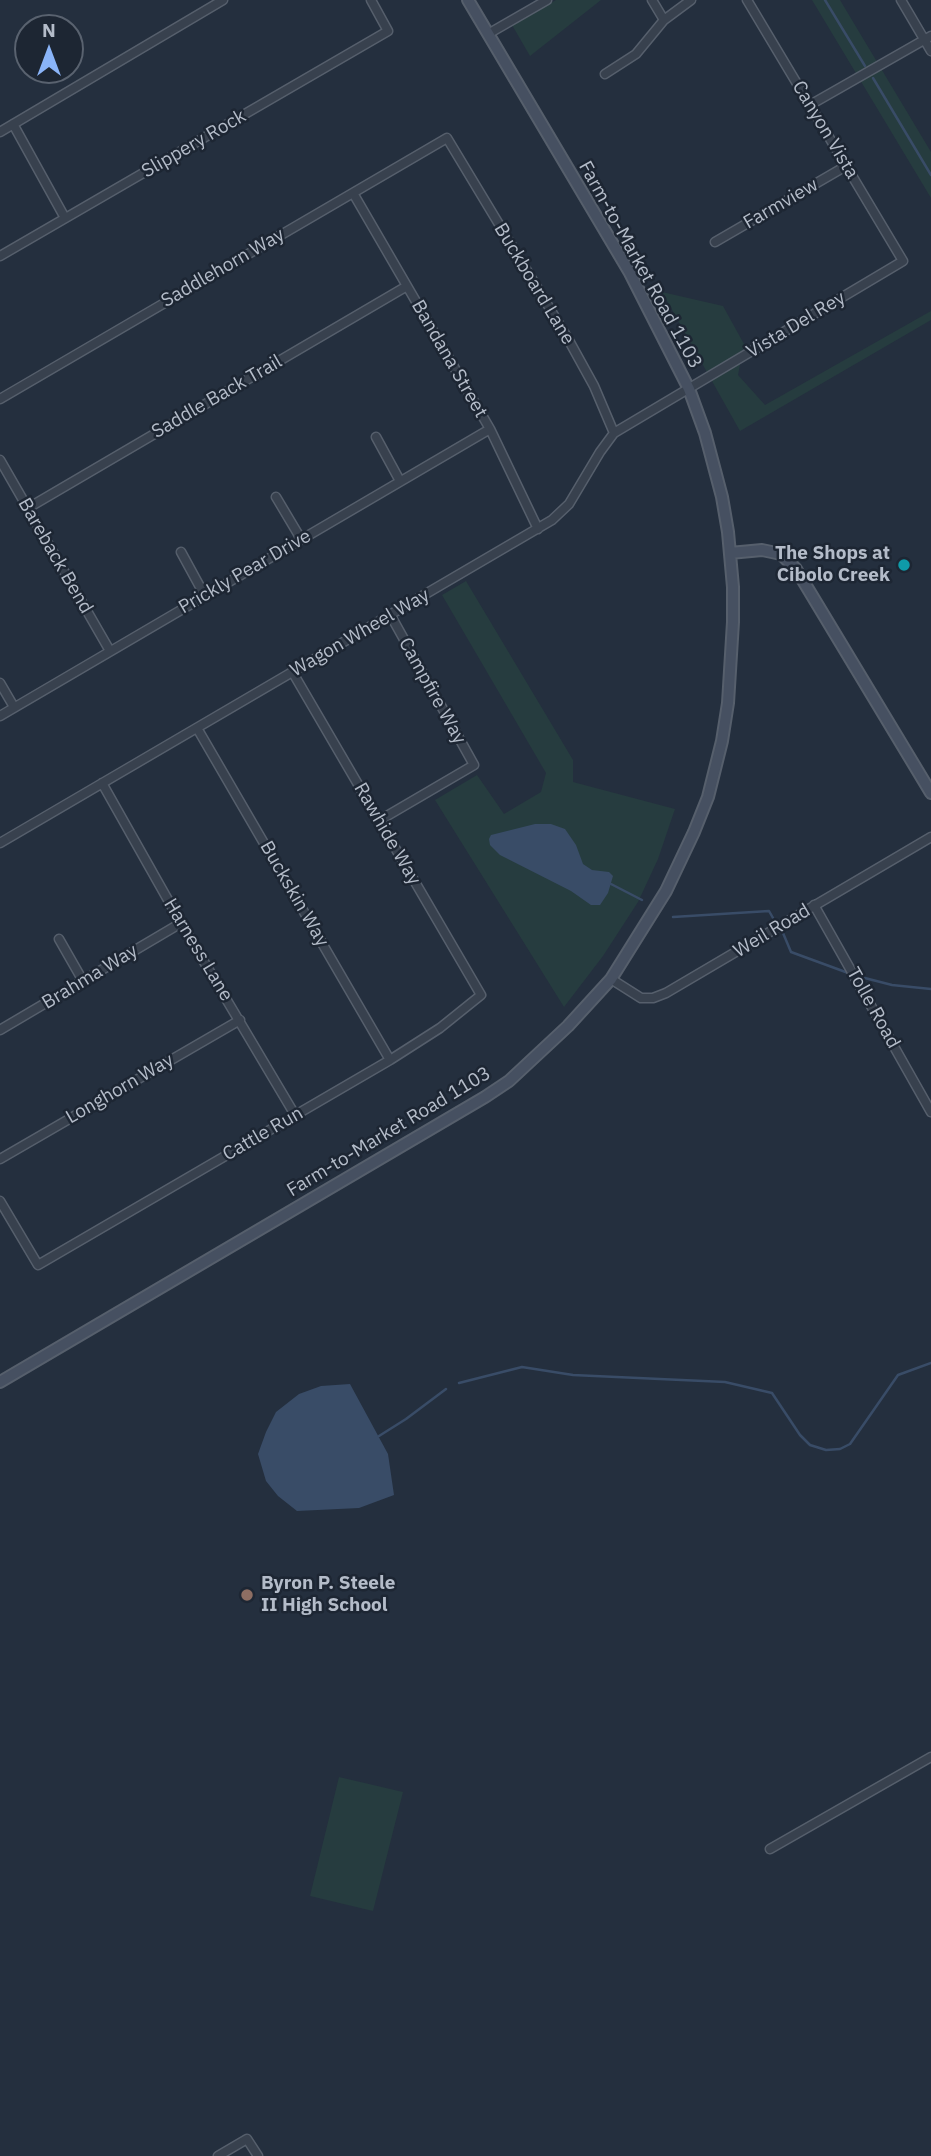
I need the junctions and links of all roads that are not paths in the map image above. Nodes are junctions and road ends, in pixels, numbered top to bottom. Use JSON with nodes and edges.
{"nodes":[{"id":1,"x":223,"y":0,"type":"edge"},
{"id":2,"x":371,"y":0,"type":"edge"},
{"id":3,"x":468,"y":0,"type":"edge"},
{"id":4,"x":547,"y":0,"type":"edge"},
{"id":5,"x":652,"y":0,"type":"edge"},
{"id":6,"x":691,"y":0,"type":"edge"},
{"id":7,"x":747,"y":0,"type":"edge"},
{"id":8,"x":901,"y":0,"type":"edge"},
{"id":9,"x":664,"y":20,"type":"junction"},
{"id":10,"x":488,"y":34,"type":"junction"},
{"id":11,"x":928,"y":38,"type":"edge"},
{"id":12,"x":931,"y":51,"type":"edge"},
{"id":13,"x":605,"y":74,"type":"dead end"},
{"id":14,"x":810,"y":105,"type":"junction"},
{"id":15,"x":13,"y":124,"type":"junction"},
{"id":16,"x":0,"y":132,"type":"edge"},
{"id":17,"x":447,"y":138,"type":"joint"},
{"id":18,"x":846,"y":166,"type":"junction"},
{"id":19,"x":353,"y":193,"type":"junction"},
{"id":20,"x":65,"y":218,"type":"junction"},
{"id":21,"x":715,"y":243,"type":"dead end"},
{"id":22,"x":0,"y":256,"type":"edge"},
{"id":23,"x":903,"y":261,"type":"joint"},
{"id":24,"x":407,"y":286,"type":"junction"},
{"id":25,"x":689,"y":389,"type":"junction"},
{"id":26,"x":0,"y":399,"type":"edge"},
{"id":27,"x":490,"y":429,"type":"junction"},
{"id":28,"x":614,"y":433,"type":"junction"},
{"id":29,"x":376,"y":438,"type":"dead end"},
{"id":30,"x":0,"y":460,"type":"edge"},
{"id":31,"x":400,"y":481,"type":"junction"},
{"id":32,"x":276,"y":497,"type":"dead end"},
{"id":33,"x":28,"y":508,"type":"junction"},
{"id":34,"x":538,"y":529,"type":"junction"},
{"id":35,"x":301,"y":539,"type":"junction"},
{"id":36,"x":181,"y":552,"type":"dead end"},
{"id":37,"x":730,"y":553,"type":"junction"},
{"id":38,"x":205,"y":596,"type":"junction"},
{"id":39,"x":391,"y":616,"type":"junction"},
{"id":40,"x":110,"y":651,"type":"junction"},
{"id":41,"x":293,"y":673,"type":"junction"},
{"id":42,"x":0,"y":683,"type":"edge"},
{"id":43,"x":15,"y":707,"type":"junction"},
{"id":44,"x":0,"y":716,"type":"edge"},
{"id":45,"x":197,"y":728,"type":"junction"},
{"id":46,"x":102,"y":783,"type":"junction"},
{"id":47,"x":931,"y":793,"type":"edge"},
{"id":48,"x":380,"y":820,"type":"junction"},
{"id":49,"x":931,"y":837,"type":"edge"},
{"id":50,"x":0,"y":844,"type":"edge"},
{"id":51,"x":814,"y":905,"type":"junction"},
{"id":52,"x":181,"y":923,"type":"junction"},
{"id":53,"x":59,"y":939,"type":"dead end"},
{"id":54,"x":611,"y":979,"type":"junction"},
{"id":55,"x":83,"y":981,"type":"junction"},
{"id":56,"x":481,"y":995,"type":"joint"},
{"id":57,"x":240,"y":1020,"type":"junction"},
{"id":58,"x":0,"y":1030,"type":"edge"},
{"id":59,"x":390,"y":1060,"type":"junction"},
{"id":60,"x":931,"y":1112,"type":"edge"},
{"id":61,"x":295,"y":1115,"type":"junction"},
{"id":62,"x":0,"y":1159,"type":"edge"},
{"id":63,"x":0,"y":1201,"type":"edge"},
{"id":64,"x":0,"y":1382,"type":"edge"},
{"id":65,"x":931,"y":1756,"type":"edge"},
{"id":66,"x":771,"y":1849,"type":"dead end"},
{"id":67,"x":218,"y":2156,"type":"edge"},
{"id":68,"x":257,"y":2156,"type":"edge"}],
"edges":[{"from":1,"to":15,"type":"street"},
{"from":2,"to":20,"type":"street","name":"Slippery Rock"},
{"from":3,"to":10,"type":"main road","name":"Farm-to-Market Road 1103"},
{"from":4,"to":10,"type":"street"},
{"from":5,"to":9,"type":"street"},
{"from":6,"to":9,"type":"street"},
{"from":7,"to":14,"type":"street","name":"Canyon Vista"},
{"from":8,"to":11,"type":"street"},
{"from":9,"to":13,"type":"street"},
{"from":10,"to":25,"type":"main road","name":"Farm-to-Market Road 1103"},
{"from":11,"to":12,"type":"street"},
{"from":11,"to":14,"type":"street"},
{"from":14,"to":18,"type":"street","name":"Canyon Vista"},
{"from":15,"to":16,"type":"street"},
{"from":15,"to":20,"type":"street"},
{"from":17,"to":19,"type":"street","name":"Saddlehorn Way"},
{"from":17,"to":28,"type":"street","name":"Buckboard Lane"},
{"from":18,"to":21,"type":"street","name":"Farmview"},
{"from":18,"to":23,"type":"street","name":"Canyon Vista"},
{"from":19,"to":24,"type":"street","name":"Bandana Street"},
{"from":19,"to":26,"type":"street","name":"Saddlehorn Way"},
{"from":20,"to":22,"type":"street","name":"Slippery Rock"},
{"from":23,"to":25,"type":"street","name":"Vista Del Rey"},
{"from":24,"to":27,"type":"street","name":"Bandana Street"},
{"from":24,"to":33,"type":"street","name":"Saddle Back Trail"},
{"from":25,"to":28,"type":"street","name":"Wagon Wheel Way"},
{"from":25,"to":37,"type":"main road","name":"Farm-to-Market Road 1103"},
{"from":27,"to":31,"type":"street","name":"Prickly Pear Drive"},
{"from":27,"to":34,"type":"street","name":"Bandana Street"},
{"from":28,"to":34,"type":"street","name":"Wagon Wheel Way"},
{"from":29,"to":31,"type":"street"},
{"from":30,"to":33,"type":"street","name":"Bareback Bend"},
{"from":31,"to":35,"type":"street","name":"Prickly Pear Drive"},
{"from":32,"to":35,"type":"street"},
{"from":33,"to":40,"type":"street","name":"Bareback Bend"},
{"from":34,"to":39,"type":"street","name":"Wagon Wheel Way"},
{"from":35,"to":38,"type":"street","name":"Prickly Pear Drive"},
{"from":36,"to":38,"type":"street"},
{"from":37,"to":47,"type":"main road"},
{"from":37,"to":54,"type":"main road","name":"Farm-to-Market Road 1103"},
{"from":38,"to":40,"type":"street","name":"Prickly Pear Drive"},
{"from":39,"to":41,"type":"street","name":"Wagon Wheel Way"},
{"from":39,"to":48,"type":"street","name":"Campfire Way"},
{"from":40,"to":43,"type":"street","name":"Prickly Pear Drive"},
{"from":41,"to":45,"type":"street","name":"Wagon Wheel Way"},
{"from":41,"to":48,"type":"street","name":"Rawhide Way"},
{"from":42,"to":43,"type":"street"},
{"from":43,"to":44,"type":"street","name":"Prickly Pear Drive"},
{"from":45,"to":46,"type":"street","name":"Wagon Wheel Way"},
{"from":45,"to":59,"type":"street","name":"Buckskin Way"},
{"from":46,"to":50,"type":"street","name":"Wagon Wheel Way"},
{"from":46,"to":52,"type":"street","name":"Harness Lane"},
{"from":48,"to":56,"type":"street","name":"Rawhide Way"},
{"from":49,"to":51,"type":"street","name":"Weil Road"},
{"from":51,"to":54,"type":"street","name":"Weil Road"},
{"from":51,"to":60,"type":"street","name":"Tolle Road"},
{"from":52,"to":55,"type":"street","name":"Brahma Way"},
{"from":52,"to":57,"type":"street","name":"Harness Lane"},
{"from":53,"to":55,"type":"street"},
{"from":54,"to":64,"type":"main road","name":"Farm-to-Market Road 1103"},
{"from":55,"to":58,"type":"street","name":"Brahma Way"},
{"from":56,"to":59,"type":"street","name":"Cattle Run"},
{"from":57,"to":61,"type":"street","name":"Harness Lane"},
{"from":57,"to":62,"type":"street","name":"Longhorn Way"},
{"from":59,"to":61,"type":"street","name":"Cattle Run"},
{"from":61,"to":63,"type":"street","name":"Cattle Run"},
{"from":65,"to":66,"type":"street"},
{"from":67,"to":68,"type":"street"}]}
